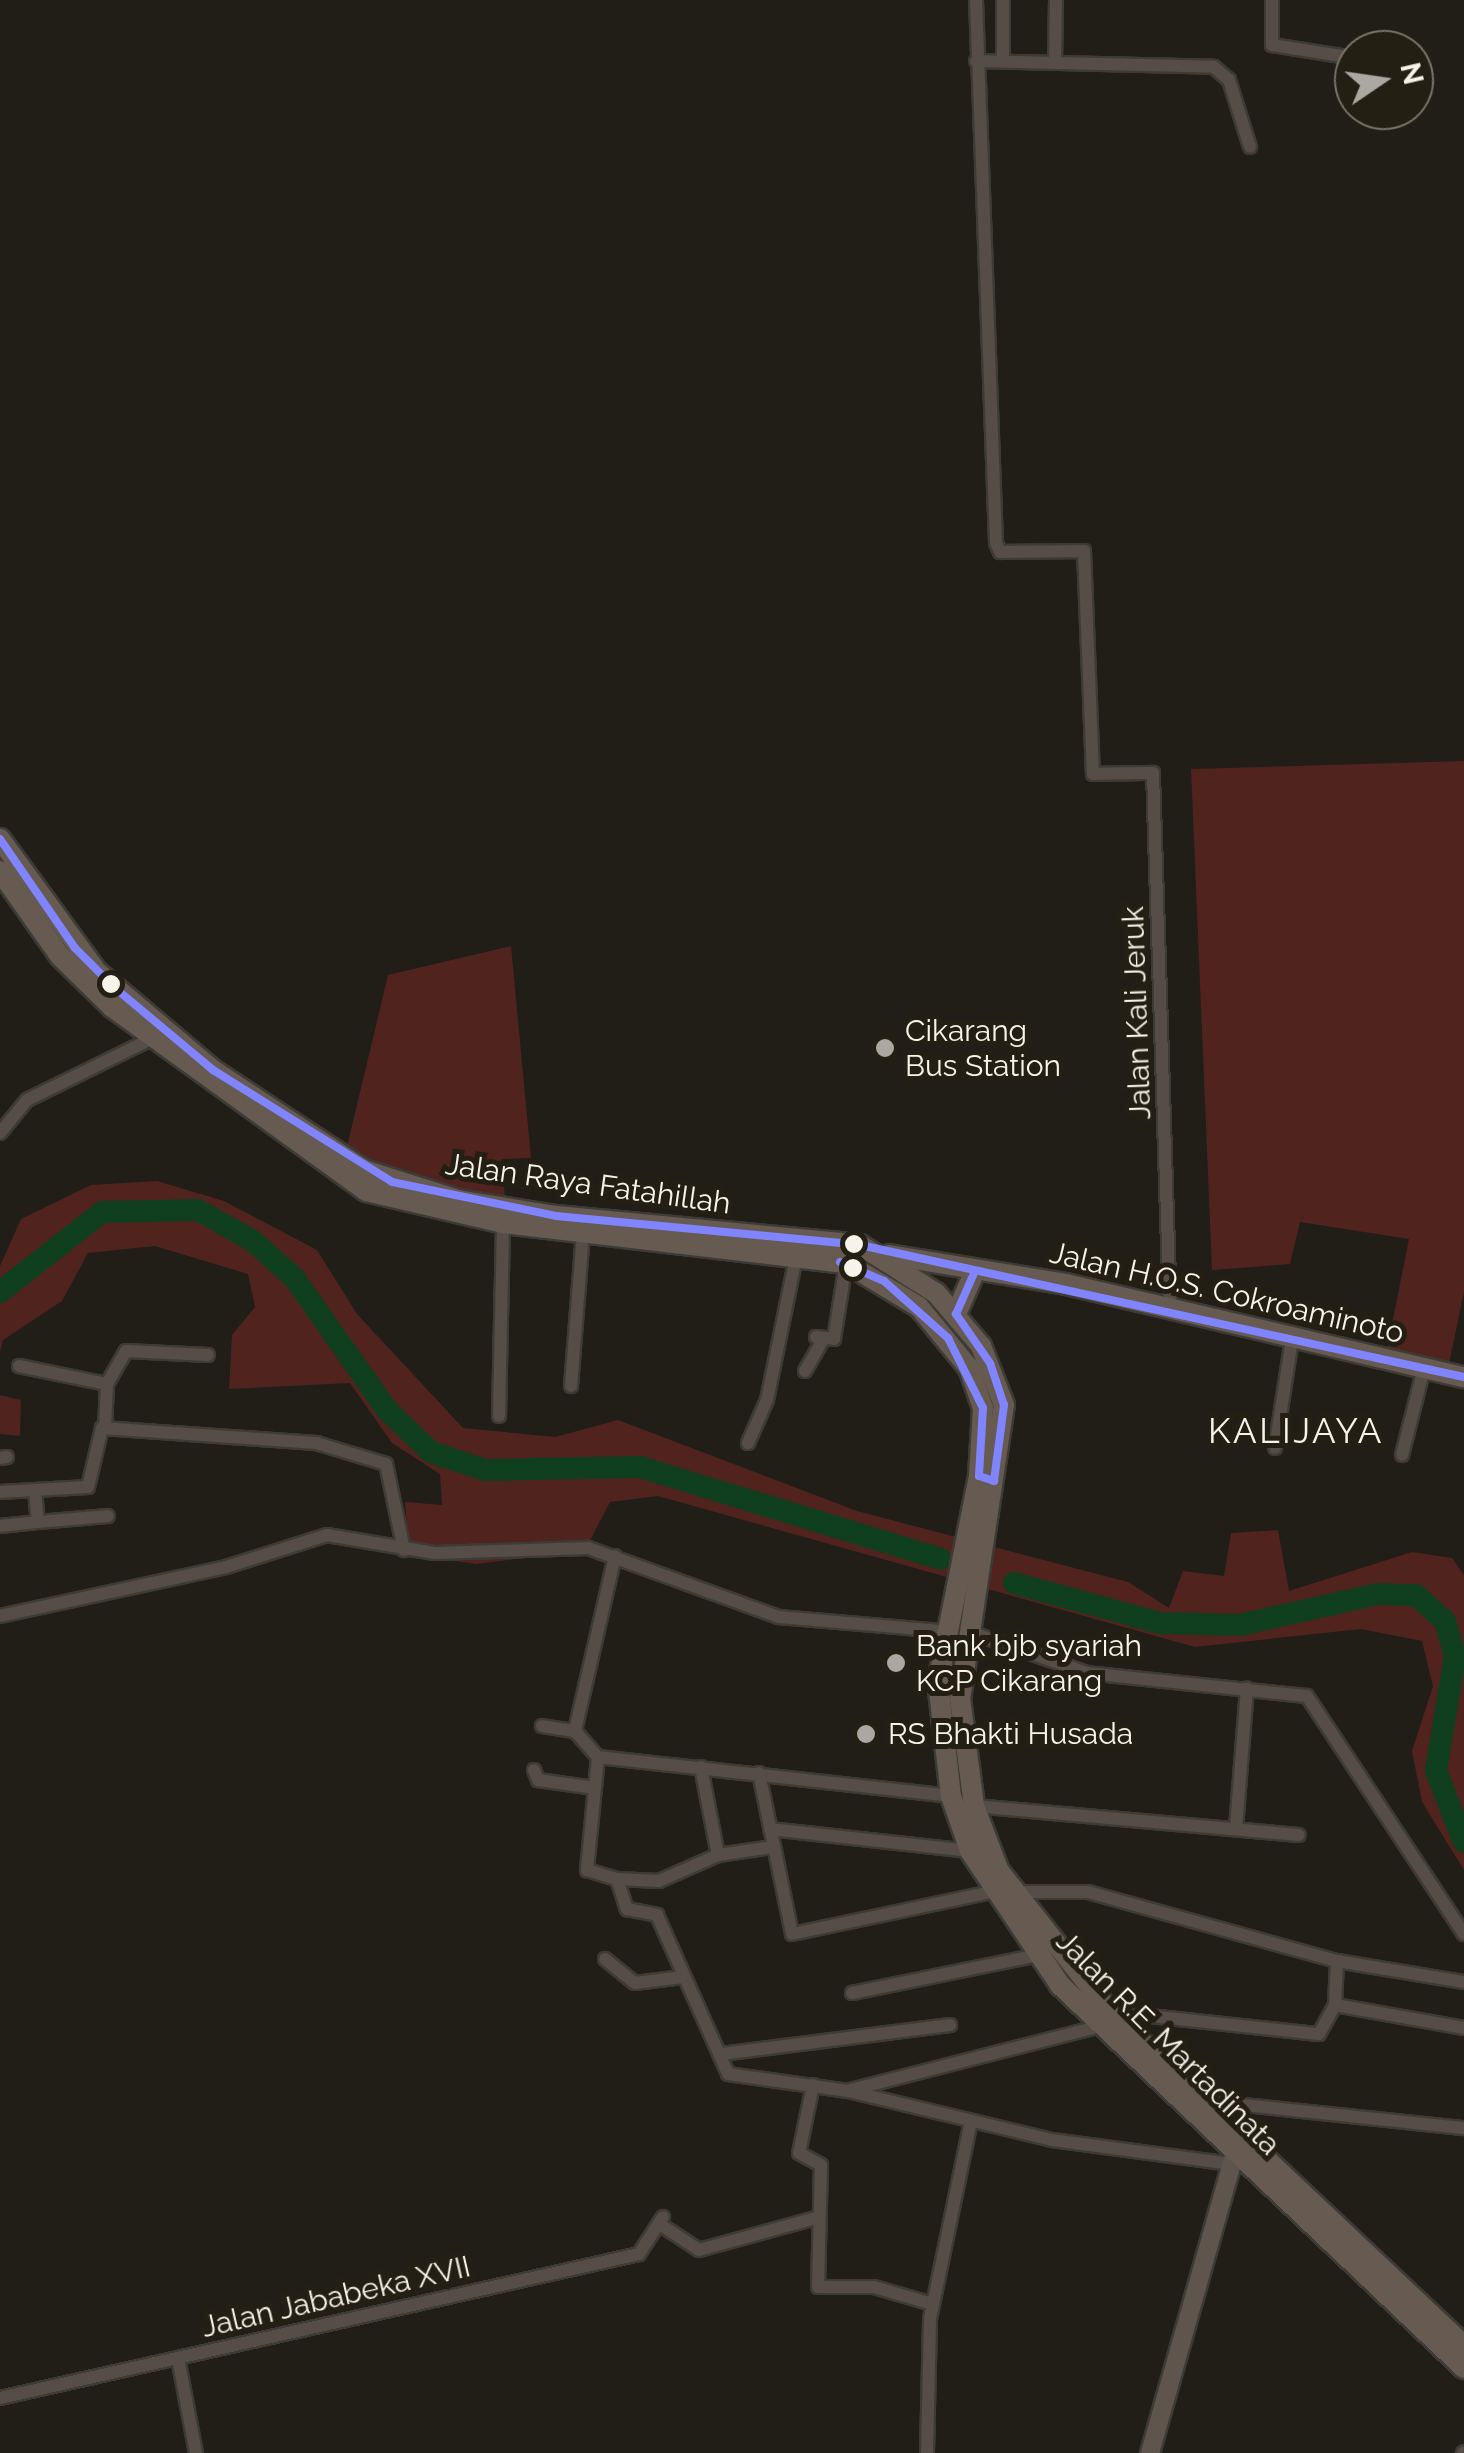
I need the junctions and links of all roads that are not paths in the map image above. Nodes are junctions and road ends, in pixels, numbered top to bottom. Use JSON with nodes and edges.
{"nodes":[{"id":1,"x":976,"y":0,"type":"edge"},
{"id":2,"x":1003,"y":0,"type":"edge"},
{"id":3,"x":1056,"y":0,"type":"edge"},
{"id":4,"x":1272,"y":0,"type":"edge"},
{"id":5,"x":1334,"y":55,"type":"edge"},
{"id":6,"x":976,"y":61,"type":"junction"},
{"id":7,"x":1003,"y":61,"type":"junction"},
{"id":8,"x":1055,"y":63,"type":"junction"},
{"id":9,"x":1250,"y":146,"type":"dead end"},
{"id":10,"x":0,"y":839,"type":"edge"},
{"id":11,"x":0,"y":871,"type":"edge"},
{"id":12,"x":151,"y":1039,"type":"junction"},
{"id":13,"x":0,"y":1133,"type":"edge"},
{"id":14,"x":503,"y":1223,"type":"junction"},
{"id":15,"x":584,"y":1235,"type":"junction"},
{"id":16,"x":884,"y":1254,"type":"junction"},
{"id":17,"x":796,"y":1257,"type":"junction"},
{"id":18,"x":855,"y":1266,"type":"junction"},
{"id":19,"x":975,"y":1272,"type":"junction"},
{"id":20,"x":1170,"y":1312,"type":"junction"},
{"id":21,"x":956,"y":1314,"type":"junction"},
{"id":22,"x":1292,"y":1339,"type":"junction"},
{"id":23,"x":208,"y":1356,"type":"dead end"},
{"id":24,"x":19,"y":1366,"type":"dead end"},
{"id":25,"x":1424,"y":1368,"type":"junction"},
{"id":26,"x":806,"y":1372,"type":"dead end"},
{"id":27,"x":1464,"y":1377,"type":"edge"},
{"id":28,"x":107,"y":1384,"type":"junction"},
{"id":29,"x":571,"y":1386,"type":"dead end"},
{"id":30,"x":499,"y":1416,"type":"dead end"},
{"id":31,"x":104,"y":1428,"type":"junction"},
{"id":32,"x":748,"y":1443,"type":"dead end"},
{"id":33,"x":1274,"y":1448,"type":"dead end"},
{"id":34,"x":1402,"y":1456,"type":"dead end"},
{"id":35,"x":989,"y":1478,"type":"junction"},
{"id":36,"x":35,"y":1490,"type":"junction"},
{"id":37,"x":0,"y":1492,"type":"edge"},
{"id":38,"x":982,"y":1512,"type":"junction"},
{"id":39,"x":108,"y":1516,"type":"dead end"},
{"id":40,"x":38,"y":1522,"type":"junction"},
{"id":41,"x":0,"y":1526,"type":"edge"},
{"id":42,"x":404,"y":1550,"type":"junction"},
{"id":43,"x":615,"y":1556,"type":"junction"},
{"id":44,"x":0,"y":1616,"type":"edge"},
{"id":45,"x":967,"y":1630,"type":"junction"},
{"id":46,"x":943,"y":1631,"type":"junction"},
{"id":47,"x":1247,"y":1688,"type":"junction"},
{"id":48,"x":542,"y":1726,"type":"dead end"},
{"id":49,"x":575,"y":1731,"type":"junction"},
{"id":50,"x":598,"y":1757,"type":"junction"},
{"id":51,"x":701,"y":1767,"type":"junction"},
{"id":52,"x":534,"y":1770,"type":"dead end"},
{"id":53,"x":759,"y":1774,"type":"junction"},
{"id":54,"x":594,"y":1788,"type":"junction"},
{"id":55,"x":952,"y":1796,"type":"junction"},
{"id":56,"x":974,"y":1806,"type":"junction"},
{"id":57,"x":770,"y":1828,"type":"junction"},
{"id":58,"x":1236,"y":1828,"type":"junction"},
{"id":59,"x":1300,"y":1835,"type":"dead end"},
{"id":60,"x":773,"y":1847,"type":"junction"},
{"id":61,"x":970,"y":1851,"type":"junction"},
{"id":62,"x":718,"y":1855,"type":"junction"},
{"id":63,"x":617,"y":1880,"type":"junction"},
{"id":64,"x":1001,"y":1892,"type":"junction"},
{"id":65,"x":1464,"y":1934,"type":"edge"},
{"id":66,"x":1034,"y":1956,"type":"junction"},
{"id":67,"x":605,"y":1959,"type":"dead end"},
{"id":68,"x":1337,"y":1961,"type":"junction"},
{"id":69,"x":682,"y":1977,"type":"junction"},
{"id":70,"x":1464,"y":1982,"type":"edge"},
{"id":71,"x":852,"y":1993,"type":"dead end"},
{"id":72,"x":1335,"y":2005,"type":"junction"},
{"id":73,"x":1106,"y":2019,"type":"junction"},
{"id":74,"x":950,"y":2026,"type":"dead end"},
{"id":75,"x":1464,"y":2028,"type":"edge"},
{"id":76,"x":721,"y":2054,"type":"junction"},
{"id":77,"x":812,"y":2085,"type":"junction"},
{"id":78,"x":848,"y":2091,"type":"junction"},
{"id":79,"x":1206,"y":2101,"type":"junction"},
{"id":80,"x":971,"y":2122,"type":"junction"},
{"id":81,"x":1464,"y":2128,"type":"edge"},
{"id":82,"x":1233,"y":2159,"type":"junction"},
{"id":83,"x":816,"y":2218,"type":"junction"},
{"id":84,"x":932,"y":2304,"type":"junction"},
{"id":85,"x":1464,"y":2346,"type":"edge"},
{"id":86,"x":178,"y":2358,"type":"junction"},
{"id":87,"x":1464,"y":2368,"type":"edge"},
{"id":88,"x":0,"y":2398,"type":"edge"},
{"id":89,"x":196,"y":2453,"type":"edge"},
{"id":90,"x":927,"y":2453,"type":"edge"},
{"id":91,"x":1150,"y":2453,"type":"edge"}],
"edges":[{"from":1,"to":6,"type":"street"},
{"from":2,"to":7,"type":"street"},
{"from":3,"to":8,"type":"street"},
{"from":4,"to":5,"type":"street"},
{"from":6,"to":7,"type":"street"},
{"from":6,"to":20,"type":"street","name":"Jalan Kali Jeruk"},
{"from":7,"to":8,"type":"street"},
{"from":8,"to":9,"type":"street"},
{"from":10,"to":16,"type":"highway","name":"Jalan Raya Fatahillah"},
{"from":11,"to":12,"type":"highway","name":"Jalan Raya Fatahillah"},
{"from":12,"to":13,"type":"street"},
{"from":12,"to":14,"type":"highway","name":"Jalan Raya Fatahillah"},
{"from":14,"to":15,"type":"highway","name":"Jalan Raya Fatahillah"},
{"from":14,"to":30,"type":"street"},
{"from":15,"to":17,"type":"highway","name":"Jalan Raya Fatahillah"},
{"from":15,"to":29,"type":"street"},
{"from":16,"to":19,"type":"highway","name":"Jalan H.O.S. Cokroaminoto"},
{"from":16,"to":21,"type":"highway","name":"Jalan R.E. Martadinata"},
{"from":17,"to":18,"type":"highway","name":"Jalan Raya Fatahillah"},
{"from":17,"to":32,"type":"street"},
{"from":18,"to":26,"type":"street"},
{"from":18,"to":35,"type":"highway","name":"Jalan R.E. Martadinata"},
{"from":19,"to":20,"type":"highway","name":"Jalan H.O.S. Cokroaminoto"},
{"from":19,"to":21,"type":"highway"},
{"from":20,"to":22,"type":"highway","name":"Jalan H.O.S. Cokroaminoto"},
{"from":21,"to":35,"type":"highway","name":"Jalan R.E. Martadinata"},
{"from":22,"to":25,"type":"highway","name":"Jalan H.O.S. Cokroaminoto"},
{"from":22,"to":33,"type":"street"},
{"from":23,"to":28,"type":"street"},
{"from":24,"to":28,"type":"street"},
{"from":25,"to":27,"type":"highway","name":"Jalan H.O.S. Cokroaminoto"},
{"from":25,"to":34,"type":"street"},
{"from":28,"to":31,"type":"street"},
{"from":31,"to":36,"type":"street"},
{"from":31,"to":42,"type":"street"},
{"from":35,"to":38,"type":"highway","name":"Jalan R.E. Martadinata"},
{"from":36,"to":37,"type":"street"},
{"from":36,"to":40,"type":"street"},
{"from":38,"to":45,"type":"highway","name":"Jalan R.E. Martadinata"},
{"from":38,"to":46,"type":"highway","name":"Jalan R.E. Martadinata"},
{"from":39,"to":40,"type":"street"},
{"from":40,"to":41,"type":"street"},
{"from":42,"to":43,"type":"street"},
{"from":42,"to":44,"type":"street"},
{"from":43,"to":46,"type":"street"},
{"from":43,"to":49,"type":"street"},
{"from":45,"to":47,"type":"street"},
{"from":45,"to":56,"type":"highway","name":"Jalan R.E. Martadinata"},
{"from":46,"to":55,"type":"highway","name":"Jalan R.E. Martadinata"},
{"from":47,"to":58,"type":"street"},
{"from":47,"to":65,"type":"street"},
{"from":48,"to":49,"type":"street"},
{"from":49,"to":50,"type":"street"},
{"from":50,"to":51,"type":"street"},
{"from":50,"to":54,"type":"street"},
{"from":51,"to":53,"type":"street"},
{"from":51,"to":62,"type":"street"},
{"from":52,"to":54,"type":"street"},
{"from":53,"to":55,"type":"street"},
{"from":53,"to":57,"type":"street"},
{"from":54,"to":63,"type":"street"},
{"from":55,"to":61,"type":"highway","name":"Jalan R.E. Martadinata"},
{"from":56,"to":58,"type":"street"},
{"from":56,"to":64,"type":"highway","name":"Jalan R.E. Martadinata"},
{"from":57,"to":60,"type":"street"},
{"from":57,"to":61,"type":"street"},
{"from":58,"to":59,"type":"street"},
{"from":60,"to":62,"type":"street"},
{"from":60,"to":64,"type":"street"},
{"from":61,"to":64,"type":"highway","name":"Jalan R.E. Martadinata"},
{"from":62,"to":63,"type":"street"},
{"from":63,"to":69,"type":"street"},
{"from":64,"to":66,"type":"highway","name":"Jalan R.E. Martadinata"},
{"from":64,"to":68,"type":"street"},
{"from":64,"to":73,"type":"highway","name":"Jalan R.E. Martadinata"},
{"from":66,"to":71,"type":"street"},
{"from":66,"to":73,"type":"highway","name":"Jalan R.E. Martadinata"},
{"from":67,"to":69,"type":"street"},
{"from":68,"to":70,"type":"street"},
{"from":68,"to":72,"type":"street"},
{"from":69,"to":76,"type":"street"},
{"from":72,"to":73,"type":"street"},
{"from":72,"to":75,"type":"street"},
{"from":73,"to":78,"type":"street"},
{"from":73,"to":79,"type":"highway","name":"Jalan R.E. Martadinata"},
{"from":73,"to":82,"type":"highway","name":"Jalan R.E. Martadinata"},
{"from":74,"to":76,"type":"street"},
{"from":76,"to":77,"type":"street"},
{"from":77,"to":78,"type":"street"},
{"from":77,"to":83,"type":"street"},
{"from":78,"to":80,"type":"street"},
{"from":79,"to":81,"type":"street"},
{"from":79,"to":85,"type":"highway","name":"Jalan R.E. Martadinata"},
{"from":80,"to":82,"type":"street"},
{"from":80,"to":84,"type":"street"},
{"from":82,"to":87,"type":"highway","name":"Jalan R.E. Martadinata"},
{"from":82,"to":91,"type":"main road"},
{"from":83,"to":84,"type":"street"},
{"from":83,"to":86,"type":"street","name":"Jalan Jababeka XVII"},
{"from":84,"to":90,"type":"street"},
{"from":86,"to":88,"type":"street","name":"Jalan Jababeka XVII"},
{"from":86,"to":89,"type":"street"}]}
